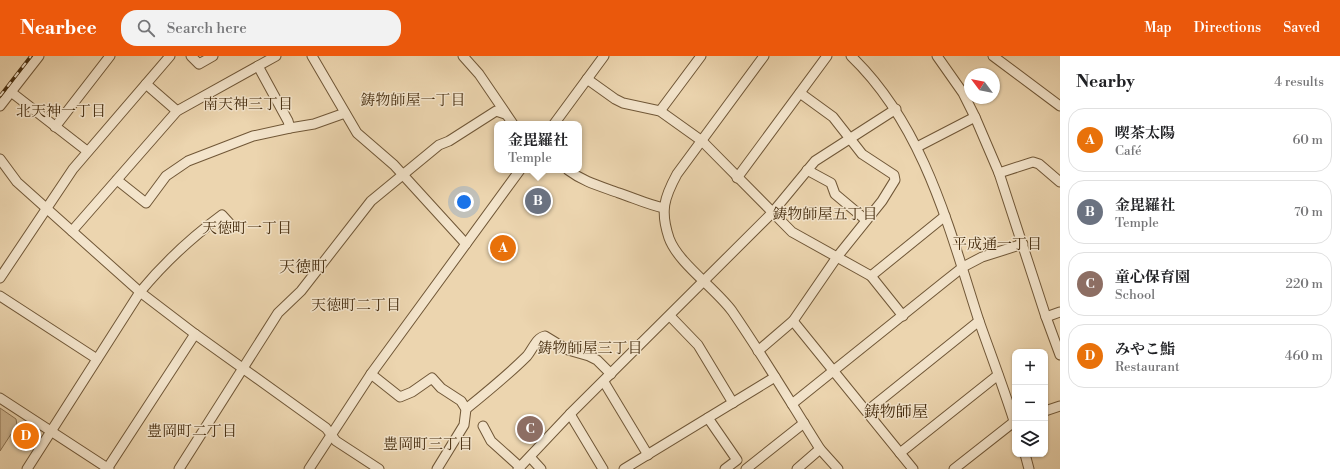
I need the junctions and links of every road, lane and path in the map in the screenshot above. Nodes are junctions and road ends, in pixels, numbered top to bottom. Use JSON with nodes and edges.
{"nodes":[{"id":1,"x":39,"y":56,"type":"edge"},
{"id":2,"x":110,"y":56,"type":"edge"},
{"id":3,"x":170,"y":56,"type":"edge"},
{"id":4,"x":191,"y":56,"type":"edge"},
{"id":5,"x":213,"y":56,"type":"edge"},
{"id":6,"x":276,"y":56,"type":"edge"},
{"id":7,"x":312,"y":56,"type":"edge"},
{"id":8,"x":463,"y":56,"type":"edge"},
{"id":9,"x":604,"y":56,"type":"edge"},
{"id":10,"x":701,"y":56,"type":"edge"},
{"id":11,"x":764,"y":56,"type":"edge"},
{"id":12,"x":827,"y":56,"type":"edge"},
{"id":13,"x":852,"y":56,"type":"edge"},
{"id":14,"x":937,"y":56,"type":"edge"},
{"id":15,"x":994,"y":56,"type":"edge"},
{"id":16,"x":258,"y":66,"type":"junction"},
{"id":17,"x":587,"y":79,"type":"junction"},
{"id":18,"x":146,"y":84,"type":"junction"},
{"id":19,"x":11,"y":92,"type":"junction"},
{"id":20,"x":800,"y":93,"type":"junction"},
{"id":21,"x":0,"y":106,"type":"edge"},
{"id":22,"x":1060,"y":106,"type":"edge"},
{"id":23,"x":896,"y":110,"type":"junction"},
{"id":24,"x":176,"y":111,"type":"junction"},
{"id":25,"x":660,"y":111,"type":"junction"},
{"id":26,"x":345,"y":113,"type":"junction"},
{"id":27,"x":505,"y":114,"type":"junction"},
{"id":28,"x":974,"y":117,"type":"junction"},
{"id":29,"x":511,"y":121,"type":"edge"},
{"id":30,"x":556,"y":121,"type":"edge"},
{"id":31,"x":55,"y":127,"type":"junction"},
{"id":32,"x":290,"y":128,"type":"junction"},
{"id":33,"x":850,"y":139,"type":"junction"},
{"id":34,"x":702,"y":141,"type":"junction"},
{"id":35,"x":917,"y":147,"type":"junction"},
{"id":36,"x":87,"y":152,"type":"junction"},
{"id":37,"x":0,"y":159,"type":"edge"},
{"id":38,"x":807,"y":170,"type":"junction"},
{"id":39,"x":518,"y":173,"type":"edge"},
{"id":40,"x":572,"y":173,"type":"edge"},
{"id":41,"x":999,"y":173,"type":"junction"},
{"id":42,"x":403,"y":176,"type":"junction"},
{"id":43,"x":737,"y":178,"type":"junction"},
{"id":44,"x":117,"y":180,"type":"junction"},
{"id":45,"x":1059,"y":181,"type":"edge"},
{"id":46,"x":46,"y":208,"type":"junction"},
{"id":47,"x":664,"y":208,"type":"junction"},
{"id":48,"x":772,"y":213,"type":"junction"},
{"id":49,"x":945,"y":216,"type":"junction"},
{"id":50,"x":866,"y":220,"type":"junction"},
{"id":51,"x":232,"y":226,"type":"dead end"},
{"id":52,"x":72,"y":231,"type":"junction"},
{"id":53,"x":466,"y":244,"type":"junction"},
{"id":54,"x":1023,"y":244,"type":"junction"},
{"id":55,"x":836,"y":257,"type":"junction"},
{"id":56,"x":963,"y":268,"type":"junction"},
{"id":57,"x":871,"y":276,"type":"junction"},
{"id":58,"x":0,"y":278,"type":"edge"},
{"id":59,"x":704,"y":281,"type":"junction"},
{"id":60,"x":140,"y":292,"type":"junction"},
{"id":61,"x":0,"y":296,"type":"edge"},
{"id":62,"x":1060,"y":312,"type":"edge"},
{"id":63,"x":670,"y":316,"type":"junction"},
{"id":64,"x":903,"y":316,"type":"junction"},
{"id":65,"x":1046,"y":317,"type":"junction"},
{"id":66,"x":793,"y":321,"type":"junction"},
{"id":67,"x":979,"y":321,"type":"junction"},
{"id":68,"x":196,"y":334,"type":"junction"},
{"id":69,"x":758,"y":351,"type":"junction"},
{"id":70,"x":1060,"y":355,"type":"edge"},
{"id":71,"x":97,"y":359,"type":"junction"},
{"id":72,"x":244,"y":369,"type":"junction"},
{"id":73,"x":834,"y":370,"type":"junction"},
{"id":74,"x":371,"y":374,"type":"junction"},
{"id":75,"x":611,"y":374,"type":"junction"},
{"id":76,"x":998,"y":374,"type":"junction"},
{"id":77,"x":775,"y":377,"type":"junction"},
{"id":78,"x":604,"y":382,"type":"junction"},
{"id":79,"x":0,"y":398,"type":"edge"},
{"id":80,"x":733,"y":403,"type":"junction"},
{"id":81,"x":792,"y":404,"type":"junction"},
{"id":82,"x":1060,"y":406,"type":"edge"},
{"id":83,"x":466,"y":409,"type":"junction"},
{"id":84,"x":1048,"y":410,"type":"edge"},
{"id":85,"x":867,"y":411,"type":"junction"},
{"id":86,"x":570,"y":414,"type":"junction"},
{"id":87,"x":708,"y":418,"type":"junction"},
{"id":88,"x":1015,"y":421,"type":"edge"},
{"id":89,"x":804,"y":423,"type":"junction"},
{"id":90,"x":1012,"y":424,"type":"edge"},
{"id":91,"x":483,"y":426,"type":"dead end"},
{"id":92,"x":51,"y":431,"type":"junction"},
{"id":93,"x":331,"y":434,"type":"junction"},
{"id":94,"x":820,"y":449,"type":"junction"},
{"id":95,"x":900,"y":453,"type":"junction"},
{"id":96,"x":648,"y":455,"type":"junction"},
{"id":97,"x":530,"y":457,"type":"junction"},
{"id":98,"x":1026,"y":457,"type":"edge"},
{"id":99,"x":737,"y":460,"type":"junction"},
{"id":100,"x":519,"y":468,"type":"edge"},
{"id":101,"x":27,"y":469,"type":"edge"},
{"id":102,"x":108,"y":469,"type":"edge"},
{"id":103,"x":179,"y":469,"type":"edge"},
{"id":104,"x":309,"y":469,"type":"edge"},
{"id":105,"x":379,"y":469,"type":"edge"},
{"id":106,"x":437,"y":469,"type":"edge"},
{"id":107,"x":541,"y":469,"type":"edge"},
{"id":108,"x":604,"y":469,"type":"edge"},
{"id":109,"x":624,"y":469,"type":"edge"},
{"id":110,"x":726,"y":469,"type":"edge"},
{"id":111,"x":746,"y":469,"type":"edge"},
{"id":112,"x":797,"y":469,"type":"edge"},
{"id":113,"x":838,"y":469,"type":"edge"},
{"id":114,"x":913,"y":469,"type":"edge"},
{"id":115,"x":954,"y":469,"type":"edge"},
{"id":116,"x":1030,"y":469,"type":"edge"}],
"edges":[{"from":1,"to":19,"type":"street"},
{"from":2,"to":31,"type":"street"},
{"from":3,"to":18,"type":"street"},
{"from":4,"to":5,"type":"street"},
{"from":6,"to":16,"type":"street"},
{"from":7,"to":26,"type":"street"},
{"from":8,"to":27,"type":"street"},
{"from":9,"to":17,"type":"street"},
{"from":10,"to":25,"type":"street"},
{"from":11,"to":34,"type":"street"},
{"from":12,"to":20,"type":"street"},
{"from":13,"to":23,"type":"street"},
{"from":14,"to":28,"type":"street"},
{"from":15,"to":22,"type":"street"},
{"from":16,"to":24,"type":"street"},
{"from":16,"to":32,"type":"street"},
{"from":17,"to":25,"type":"street"},
{"from":17,"to":30,"type":"street"},
{"from":18,"to":24,"type":"street"},
{"from":18,"to":36,"type":"street"},
{"from":19,"to":21,"type":"street"},
{"from":19,"to":31,"type":"street"},
{"from":20,"to":33,"type":"street"},
{"from":20,"to":43,"type":"street"},
{"from":23,"to":33,"type":"street"},
{"from":23,"to":35,"type":"street"},
{"from":24,"to":44,"type":"street"},
{"from":25,"to":34,"type":"street"},
{"from":26,"to":32,"type":"street"},
{"from":26,"to":42,"type":"street"},
{"from":27,"to":29,"type":"street"},
{"from":27,"to":42,"type":"street"},
{"from":28,"to":35,"type":"street"},
{"from":28,"to":41,"type":"street"},
{"from":31,"to":36,"type":"street"},
{"from":32,"to":44,"type":"street"},
{"from":33,"to":38,"type":"street"},
{"from":33,"to":50,"type":"street"},
{"from":34,"to":43,"type":"street"},
{"from":34,"to":47,"type":"street"},
{"from":35,"to":49,"type":"street"},
{"from":36,"to":46,"type":"street"},
{"from":37,"to":46,"type":"street"},
{"from":38,"to":48,"type":"street"},
{"from":38,"to":50,"type":"street"},
{"from":39,"to":53,"type":"street"},
{"from":40,"to":47,"type":"street"},
{"from":41,"to":45,"type":"street"},
{"from":41,"to":54,"type":"street"},
{"from":42,"to":53,"type":"street"},
{"from":42,"to":72,"type":"street"},
{"from":43,"to":48,"type":"street"},
{"from":44,"to":52,"type":"street"},
{"from":46,"to":52,"type":"street"},
{"from":46,"to":58,"type":"street"},
{"from":47,"to":59,"type":"street"},
{"from":48,"to":55,"type":"street"},
{"from":48,"to":59,"type":"street"},
{"from":49,"to":56,"type":"street"},
{"from":49,"to":57,"type":"street"},
{"from":50,"to":55,"type":"street"},
{"from":51,"to":60,"type":"street"},
{"from":52,"to":60,"type":"street"},
{"from":53,"to":74,"type":"street"},
{"from":54,"to":56,"type":"street"},
{"from":54,"to":65,"type":"street"},
{"from":55,"to":57,"type":"street"},
{"from":55,"to":66,"type":"street"},
{"from":56,"to":64,"type":"street"},
{"from":56,"to":67,"type":"street"},
{"from":57,"to":64,"type":"street"},
{"from":59,"to":63,"type":"street"},
{"from":59,"to":69,"type":"street"},
{"from":60,"to":68,"type":"street"},
{"from":60,"to":71,"type":"street"},
{"from":61,"to":71,"type":"street"},
{"from":62,"to":65,"type":"street"},
{"from":63,"to":75,"type":"street"},
{"from":63,"to":80,"type":"street"},
{"from":64,"to":73,"type":"street"},
{"from":65,"to":70,"type":"street"},
{"from":66,"to":69,"type":"street"},
{"from":66,"to":73,"type":"street"},
{"from":67,"to":76,"type":"street"},
{"from":67,"to":85,"type":"street"},
{"from":68,"to":72,"type":"street"},
{"from":68,"to":102,"type":"street"},
{"from":69,"to":77,"type":"street"},
{"from":71,"to":92,"type":"street"},
{"from":72,"to":93,"type":"street"},
{"from":72,"to":103,"type":"street"},
{"from":73,"to":81,"type":"street"},
{"from":73,"to":85,"type":"street"},
{"from":74,"to":83,"type":"street"},
{"from":74,"to":93,"type":"street"},
{"from":75,"to":78,"type":"street"},
{"from":75,"to":83,"type":"street"},
{"from":76,"to":88,"type":"street"},
{"from":76,"to":95,"type":"street"},
{"from":77,"to":80,"type":"street"},
{"from":77,"to":81,"type":"street"},
{"from":78,"to":86,"type":"street"},
{"from":78,"to":96,"type":"street"},
{"from":79,"to":92,"type":"street"},
{"from":80,"to":87,"type":"street"},
{"from":81,"to":89,"type":"street"},
{"from":82,"to":84,"type":"street"},
{"from":83,"to":106,"type":"street"},
{"from":85,"to":95,"type":"street"},
{"from":86,"to":97,"type":"street"},
{"from":86,"to":108,"type":"street"},
{"from":87,"to":96,"type":"street"},
{"from":87,"to":99,"type":"street"},
{"from":89,"to":94,"type":"street"},
{"from":89,"to":111,"type":"street"},
{"from":90,"to":115,"type":"street"},
{"from":91,"to":100,"type":"street"},
{"from":92,"to":101,"type":"street"},
{"from":92,"to":102,"type":"street"},
{"from":93,"to":104,"type":"street"},
{"from":93,"to":105,"type":"street"},
{"from":94,"to":112,"type":"street"},
{"from":94,"to":113,"type":"street"},
{"from":95,"to":114,"type":"street"},
{"from":96,"to":109,"type":"street"},
{"from":97,"to":100,"type":"street"},
{"from":97,"to":107,"type":"street"},
{"from":98,"to":116,"type":"street"},
{"from":99,"to":110,"type":"street"},
{"from":99,"to":111,"type":"street"}]}
